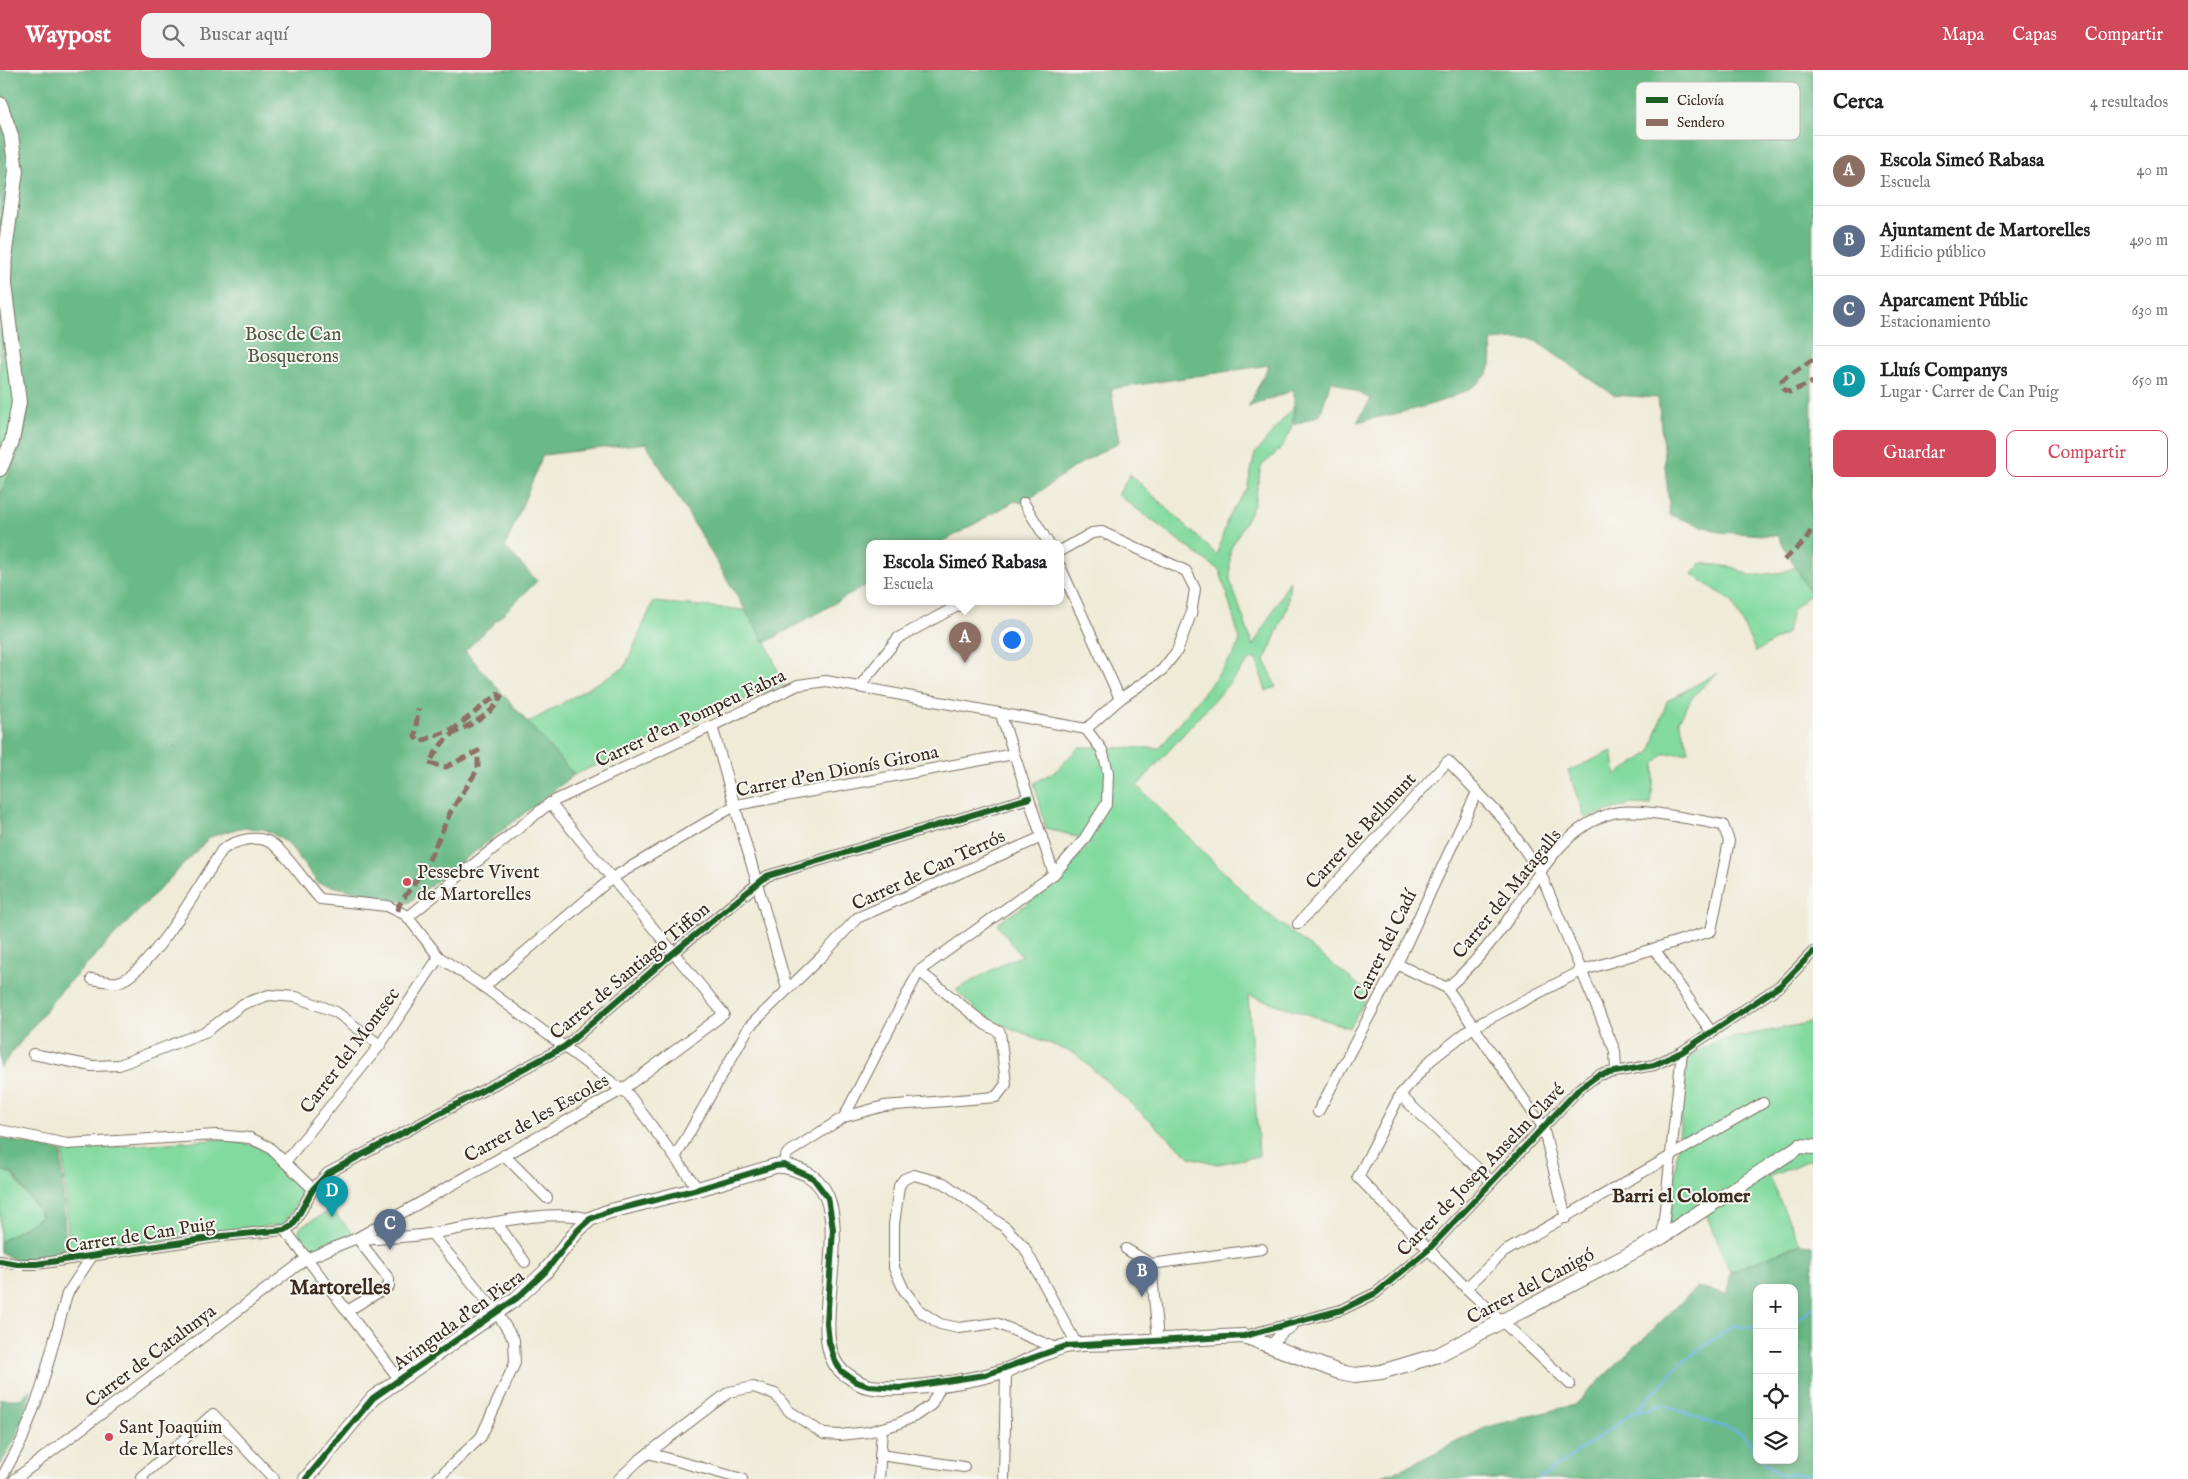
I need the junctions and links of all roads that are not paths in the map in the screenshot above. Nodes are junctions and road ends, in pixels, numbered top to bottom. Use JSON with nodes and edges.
{"nodes":[{"id":1,"x":0,"y":104,"type":"edge"},
{"id":2,"x":0,"y":469,"type":"edge"},
{"id":3,"x":1024,"y":503,"type":"dead end"},
{"id":4,"x":1047,"y":540,"type":"edge"},
{"id":5,"x":1064,"y":549,"type":"edge"},
{"id":6,"x":1064,"y":575,"type":"edge"},
{"id":7,"x":959,"y":605,"type":"edge"},
{"id":8,"x":859,"y":687,"type":"junction"},
{"id":9,"x":1120,"y":699,"type":"junction"},
{"id":10,"x":1001,"y":715,"type":"junction"},
{"id":11,"x":712,"y":726,"type":"junction"},
{"id":12,"x":1086,"y":729,"type":"junction"},
{"id":13,"x":1014,"y":754,"type":"junction"},
{"id":14,"x":1476,"y":792,"type":"junction"},
{"id":15,"x":1029,"y":798,"type":"junction"},
{"id":16,"x":550,"y":804,"type":"junction"},
{"id":17,"x":736,"y":805,"type":"junction"},
{"id":18,"x":1042,"y":837,"type":"junction"},
{"id":19,"x":1540,"y":872,"type":"junction"},
{"id":20,"x":1054,"y":874,"type":"junction"},
{"id":21,"x":612,"y":878,"type":"junction"},
{"id":22,"x":757,"y":884,"type":"junction"},
{"id":23,"x":408,"y":917,"type":"junction"},
{"id":24,"x":1298,"y":924,"type":"dead end"},
{"id":25,"x":1655,"y":950,"type":"junction"},
{"id":26,"x":673,"y":952,"type":"junction"},
{"id":27,"x":1813,"y":952,"type":"edge"},
{"id":28,"x":439,"y":957,"type":"junction"},
{"id":29,"x":1397,"y":964,"type":"junction"},
{"id":30,"x":919,"y":971,"type":"junction"},
{"id":31,"x":1581,"y":971,"type":"junction"},
{"id":32,"x":92,"y":979,"type":"dead end"},
{"id":33,"x":484,"y":987,"type":"junction"},
{"id":34,"x":787,"y":988,"type":"junction"},
{"id":35,"x":1447,"y":988,"type":"junction"},
{"id":36,"x":1473,"y":1027,"type":"junction"},
{"id":37,"x":1712,"y":1034,"type":"junction"},
{"id":38,"x":380,"y":1045,"type":"junction"},
{"id":39,"x":564,"y":1046,"type":"junction"},
{"id":40,"x":1682,"y":1052,"type":"junction"},
{"id":41,"x":33,"y":1054,"type":"dead end"},
{"id":42,"x":1616,"y":1070,"type":"junction"},
{"id":43,"x":622,"y":1090,"type":"junction"},
{"id":44,"x":1400,"y":1095,"type":"junction"},
{"id":45,"x":1763,"y":1103,"type":"dead end"},
{"id":46,"x":1318,"y":1112,"type":"dead end"},
{"id":47,"x":844,"y":1117,"type":"junction"},
{"id":48,"x":1543,"y":1127,"type":"junction"},
{"id":49,"x":0,"y":1130,"type":"edge"},
{"id":50,"x":1813,"y":1147,"type":"edge"},
{"id":51,"x":504,"y":1155,"type":"junction"},
{"id":52,"x":676,"y":1156,"type":"junction"},
{"id":53,"x":1671,"y":1156,"type":"junction"},
{"id":54,"x":285,"y":1162,"type":"junction"},
{"id":55,"x":784,"y":1165,"type":"junction"},
{"id":56,"x":1492,"y":1182,"type":"junction"},
{"id":57,"x":313,"y":1189,"type":"junction"},
{"id":58,"x":698,"y":1189,"type":"junction"},
{"id":59,"x":547,"y":1198,"type":"dead end"},
{"id":60,"x":1566,"y":1218,"type":"junction"},
{"id":61,"x":590,"y":1219,"type":"junction"},
{"id":62,"x":496,"y":1222,"type":"junction"},
{"id":63,"x":285,"y":1230,"type":"junction"},
{"id":64,"x":432,"y":1234,"type":"junction"},
{"id":65,"x":1662,"y":1237,"type":"junction"},
{"id":66,"x":357,"y":1238,"type":"junction"},
{"id":67,"x":1126,"y":1249,"type":"dead end"},
{"id":68,"x":1262,"y":1249,"type":"dead end"},
{"id":69,"x":1428,"y":1250,"type":"junction"},
{"id":70,"x":92,"y":1256,"type":"junction"},
{"id":71,"x":306,"y":1259,"type":"junction"},
{"id":72,"x":0,"y":1261,"type":"edge"},
{"id":73,"x":525,"y":1262,"type":"dead end"},
{"id":74,"x":1151,"y":1264,"type":"junction"},
{"id":75,"x":1466,"y":1288,"type":"junction"},
{"id":76,"x":346,"y":1311,"type":"junction"},
{"id":77,"x":497,"y":1313,"type":"junction"},
{"id":78,"x":1304,"y":1321,"type":"junction"},
{"id":79,"x":1502,"y":1321,"type":"junction"},
{"id":80,"x":1275,"y":1328,"type":"junction"},
{"id":81,"x":1291,"y":1328,"type":"junction"},
{"id":82,"x":1244,"y":1336,"type":"junction"},
{"id":83,"x":1158,"y":1340,"type":"junction"},
{"id":84,"x":1077,"y":1345,"type":"junction"},
{"id":85,"x":1267,"y":1346,"type":"junction"},
{"id":86,"x":1058,"y":1349,"type":"junction"},
{"id":87,"x":1288,"y":1355,"type":"junction"},
{"id":88,"x":1006,"y":1370,"type":"junction"},
{"id":89,"x":400,"y":1380,"type":"junction"},
{"id":90,"x":943,"y":1382,"type":"junction"},
{"id":91,"x":1570,"y":1384,"type":"dead end"},
{"id":92,"x":882,"y":1428,"type":"junction"},
{"id":93,"x":648,"y":1453,"type":"junction"},
{"id":94,"x":880,"y":1455,"type":"junction"},
{"id":95,"x":964,"y":1467,"type":"dead end"},
{"id":96,"x":1,"y":1479,"type":"edge"},
{"id":97,"x":15,"y":1479,"type":"edge"},
{"id":98,"x":143,"y":1479,"type":"edge"},
{"id":99,"x":274,"y":1479,"type":"edge"},
{"id":100,"x":306,"y":1479,"type":"edge"},
{"id":101,"x":437,"y":1479,"type":"edge"},
{"id":102,"x":619,"y":1479,"type":"edge"},
{"id":103,"x":742,"y":1479,"type":"edge"},
{"id":104,"x":879,"y":1479,"type":"edge"},
{"id":105,"x":1004,"y":1479,"type":"edge"}],
"edges":[{"from":1,"to":2,"type":"street"},
{"from":3,"to":4,"type":"street"},
{"from":5,"to":9,"type":"street"},
{"from":6,"to":9,"type":"street"},
{"from":7,"to":8,"type":"street"},
{"from":8,"to":10,"type":"street","name":"Carrer d'en Pompeu Fabra"},
{"from":8,"to":11,"type":"street","name":"Carrer d'en Pompeu Fabra"},
{"from":9,"to":12,"type":"street"},
{"from":10,"to":12,"type":"street","name":"Carrer d'en Pompeu Fabra"},
{"from":10,"to":13,"type":"street"},
{"from":11,"to":16,"type":"street","name":"Carrer d'en Pompeu Fabra"},
{"from":11,"to":17,"type":"street"},
{"from":12,"to":20,"type":"street"},
{"from":13,"to":15,"type":"street"},
{"from":13,"to":17,"type":"street","name":"Carrer d'en Dionís Girona"},
{"from":14,"to":19,"type":"street"},
{"from":14,"to":24,"type":"street","name":"Carrer de Bellmunt"},
{"from":14,"to":29,"type":"street","name":"Carrer del Cadí"},
{"from":15,"to":18,"type":"street"},
{"from":15,"to":22,"type":"street","name":"Carrer de Santiago Tiffon"},
{"from":16,"to":21,"type":"street"},
{"from":16,"to":23,"type":"street","name":"Carrer d'en Pompeu Fabra"},
{"from":17,"to":21,"type":"street","name":"Carrer d'en Dionís Girona"},
{"from":17,"to":22,"type":"street"},
{"from":18,"to":20,"type":"street"},
{"from":18,"to":34,"type":"street","name":"Carrer de Can Terrós"},
{"from":19,"to":25,"type":"street","name":"Carrer del Matagalls"},
{"from":19,"to":31,"type":"street"},
{"from":19,"to":35,"type":"street","name":"Carrer del Matagalls"},
{"from":20,"to":30,"type":"street"},
{"from":21,"to":26,"type":"street"},
{"from":21,"to":33,"type":"street","name":"Carrer d'en Dionís Girona"},
{"from":22,"to":26,"type":"street","name":"Carrer de Santiago Tiffon"},
{"from":22,"to":34,"type":"street"},
{"from":23,"to":28,"type":"street"},
{"from":23,"to":32,"type":"street"},
{"from":25,"to":31,"type":"street"},
{"from":25,"to":37,"type":"street"},
{"from":26,"to":39,"type":"street","name":"Carrer de Santiago Tiffon"},
{"from":26,"to":43,"type":"street","name":"Carrer de les Escoles"},
{"from":27,"to":37,"type":"street","name":"Carrer de Josep Anselm Clavé"},
{"from":28,"to":33,"type":"street"},
{"from":28,"to":38,"type":"street","name":"Carrer del Montsec"},
{"from":29,"to":35,"type":"street"},
{"from":29,"to":46,"type":"street","name":"Carrer del Cadí"},
{"from":30,"to":47,"type":"street"},
{"from":30,"to":47,"type":"street"},
{"from":31,"to":36,"type":"street"},
{"from":31,"to":42,"type":"street"},
{"from":33,"to":39,"type":"street"},
{"from":34,"to":52,"type":"street","name":"Carrer de Can Terrós"},
{"from":35,"to":36,"type":"street"},
{"from":36,"to":44,"type":"street"},
{"from":36,"to":48,"type":"street"},
{"from":37,"to":40,"type":"street","name":"Carrer de Josep Anselm Clavé"},
{"from":38,"to":41,"type":"street"},
{"from":38,"to":54,"type":"street","name":"Carrer del Montsec"},
{"from":39,"to":43,"type":"street"},
{"from":39,"to":57,"type":"street","name":"Carrer de Santiago Tiffon"},
{"from":40,"to":42,"type":"street","name":"Carrer de Josep Anselm Clavé"},
{"from":40,"to":53,"type":"street"},
{"from":42,"to":48,"type":"street","name":"Carrer de Josep Anselm Clavé"},
{"from":43,"to":51,"type":"street","name":"Carrer de les Escoles"},
{"from":43,"to":52,"type":"street"},
{"from":44,"to":56,"type":"street"},
{"from":44,"to":69,"type":"street"},
{"from":45,"to":53,"type":"street"},
{"from":47,"to":55,"type":"street"},
{"from":48,"to":56,"type":"street","name":"Carrer de Josep Anselm Clavé"},
{"from":48,"to":60,"type":"street"},
{"from":49,"to":54,"type":"street"},
{"from":50,"to":65,"type":"street","name":"Carrer del Canigó"},
{"from":51,"to":59,"type":"street"},
{"from":51,"to":66,"type":"street","name":"Carrer de les Escoles"},
{"from":52,"to":58,"type":"street"},
{"from":53,"to":60,"type":"street"},
{"from":53,"to":65,"type":"street"},
{"from":54,"to":57,"type":"street"},
{"from":55,"to":58,"type":"street","name":"Avinguda d'en Piera"},
{"from":55,"to":90,"type":"street","name":"Carrer de Josep Anselm Clavé"},
{"from":56,"to":69,"type":"street","name":"Carrer de Josep Anselm Clavé"},
{"from":57,"to":63,"type":"street","name":"Carrer de Santiago Tiffon"},
{"from":58,"to":61,"type":"street","name":"Avinguda d'en Piera"},
{"from":60,"to":75,"type":"street"},
{"from":61,"to":62,"type":"street"},
{"from":61,"to":77,"type":"street","name":"Avinguda d'en Piera"},
{"from":62,"to":64,"type":"street"},
{"from":62,"to":73,"type":"street"},
{"from":63,"to":70,"type":"street","name":"Carrer de Can Puig"},
{"from":63,"to":71,"type":"street"},
{"from":64,"to":66,"type":"street"},
{"from":64,"to":77,"type":"street"},
{"from":65,"to":79,"type":"street","name":"Carrer del Canigó"},
{"from":66,"to":71,"type":"street"},
{"from":66,"to":76,"type":"street"},
{"from":67,"to":74,"type":"street"},
{"from":68,"to":74,"type":"street"},
{"from":69,"to":75,"type":"street"},
{"from":69,"to":78,"type":"street","name":"Carrer de Josep Anselm Clavé"},
{"from":70,"to":72,"type":"street","name":"Carrer de Can Puig"},
{"from":70,"to":96,"type":"street"},
{"from":71,"to":76,"type":"street"},
{"from":71,"to":97,"type":"street","name":"Carrer de Catalunya"},
{"from":74,"to":83,"type":"street"},
{"from":75,"to":79,"type":"street"},
{"from":76,"to":89,"type":"street"},
{"from":77,"to":89,"type":"street","name":"Avinguda d'en Piera"},
{"from":77,"to":101,"type":"street"},
{"from":78,"to":80,"type":"street","name":"Carrer de Josep Anselm Clavé"},
{"from":78,"to":81,"type":"street","name":"Carrer de Josep Anselm Clavé"},
{"from":79,"to":87,"type":"street","name":"Carrer del Canigó"},
{"from":79,"to":91,"type":"street"},
{"from":80,"to":82,"type":"street","name":"Carrer de Josep Anselm Clavé"},
{"from":80,"to":85,"type":"street"},
{"from":81,"to":85,"type":"street","name":"Carrer de Josep Anselm Clavé"},
{"from":81,"to":87,"type":"street"},
{"from":82,"to":83,"type":"street","name":"Carrer de Josep Anselm Clavé"},
{"from":82,"to":85,"type":"street","name":"Carrer del Canigó"},
{"from":83,"to":84,"type":"street","name":"Carrer de Josep Anselm Clavé"},
{"from":84,"to":86,"type":"street","name":"Carrer de Josep Anselm Clavé"},
{"from":84,"to":86,"type":"street"},
{"from":85,"to":87,"type":"street","name":"Carrer del Canigó"},
{"from":86,"to":88,"type":"street","name":"Carrer de Josep Anselm Clavé"},
{"from":88,"to":90,"type":"street","name":"Carrer de Josep Anselm Clavé"},
{"from":88,"to":105,"type":"street"},
{"from":89,"to":100,"type":"street","name":"Avinguda d'en Piera"},
{"from":90,"to":92,"type":"street"},
{"from":92,"to":93,"type":"street"},
{"from":92,"to":94,"type":"street"},
{"from":93,"to":102,"type":"street"},
{"from":93,"to":103,"type":"street"},
{"from":94,"to":95,"type":"street"},
{"from":94,"to":104,"type":"street"},
{"from":98,"to":99,"type":"street"}]}
